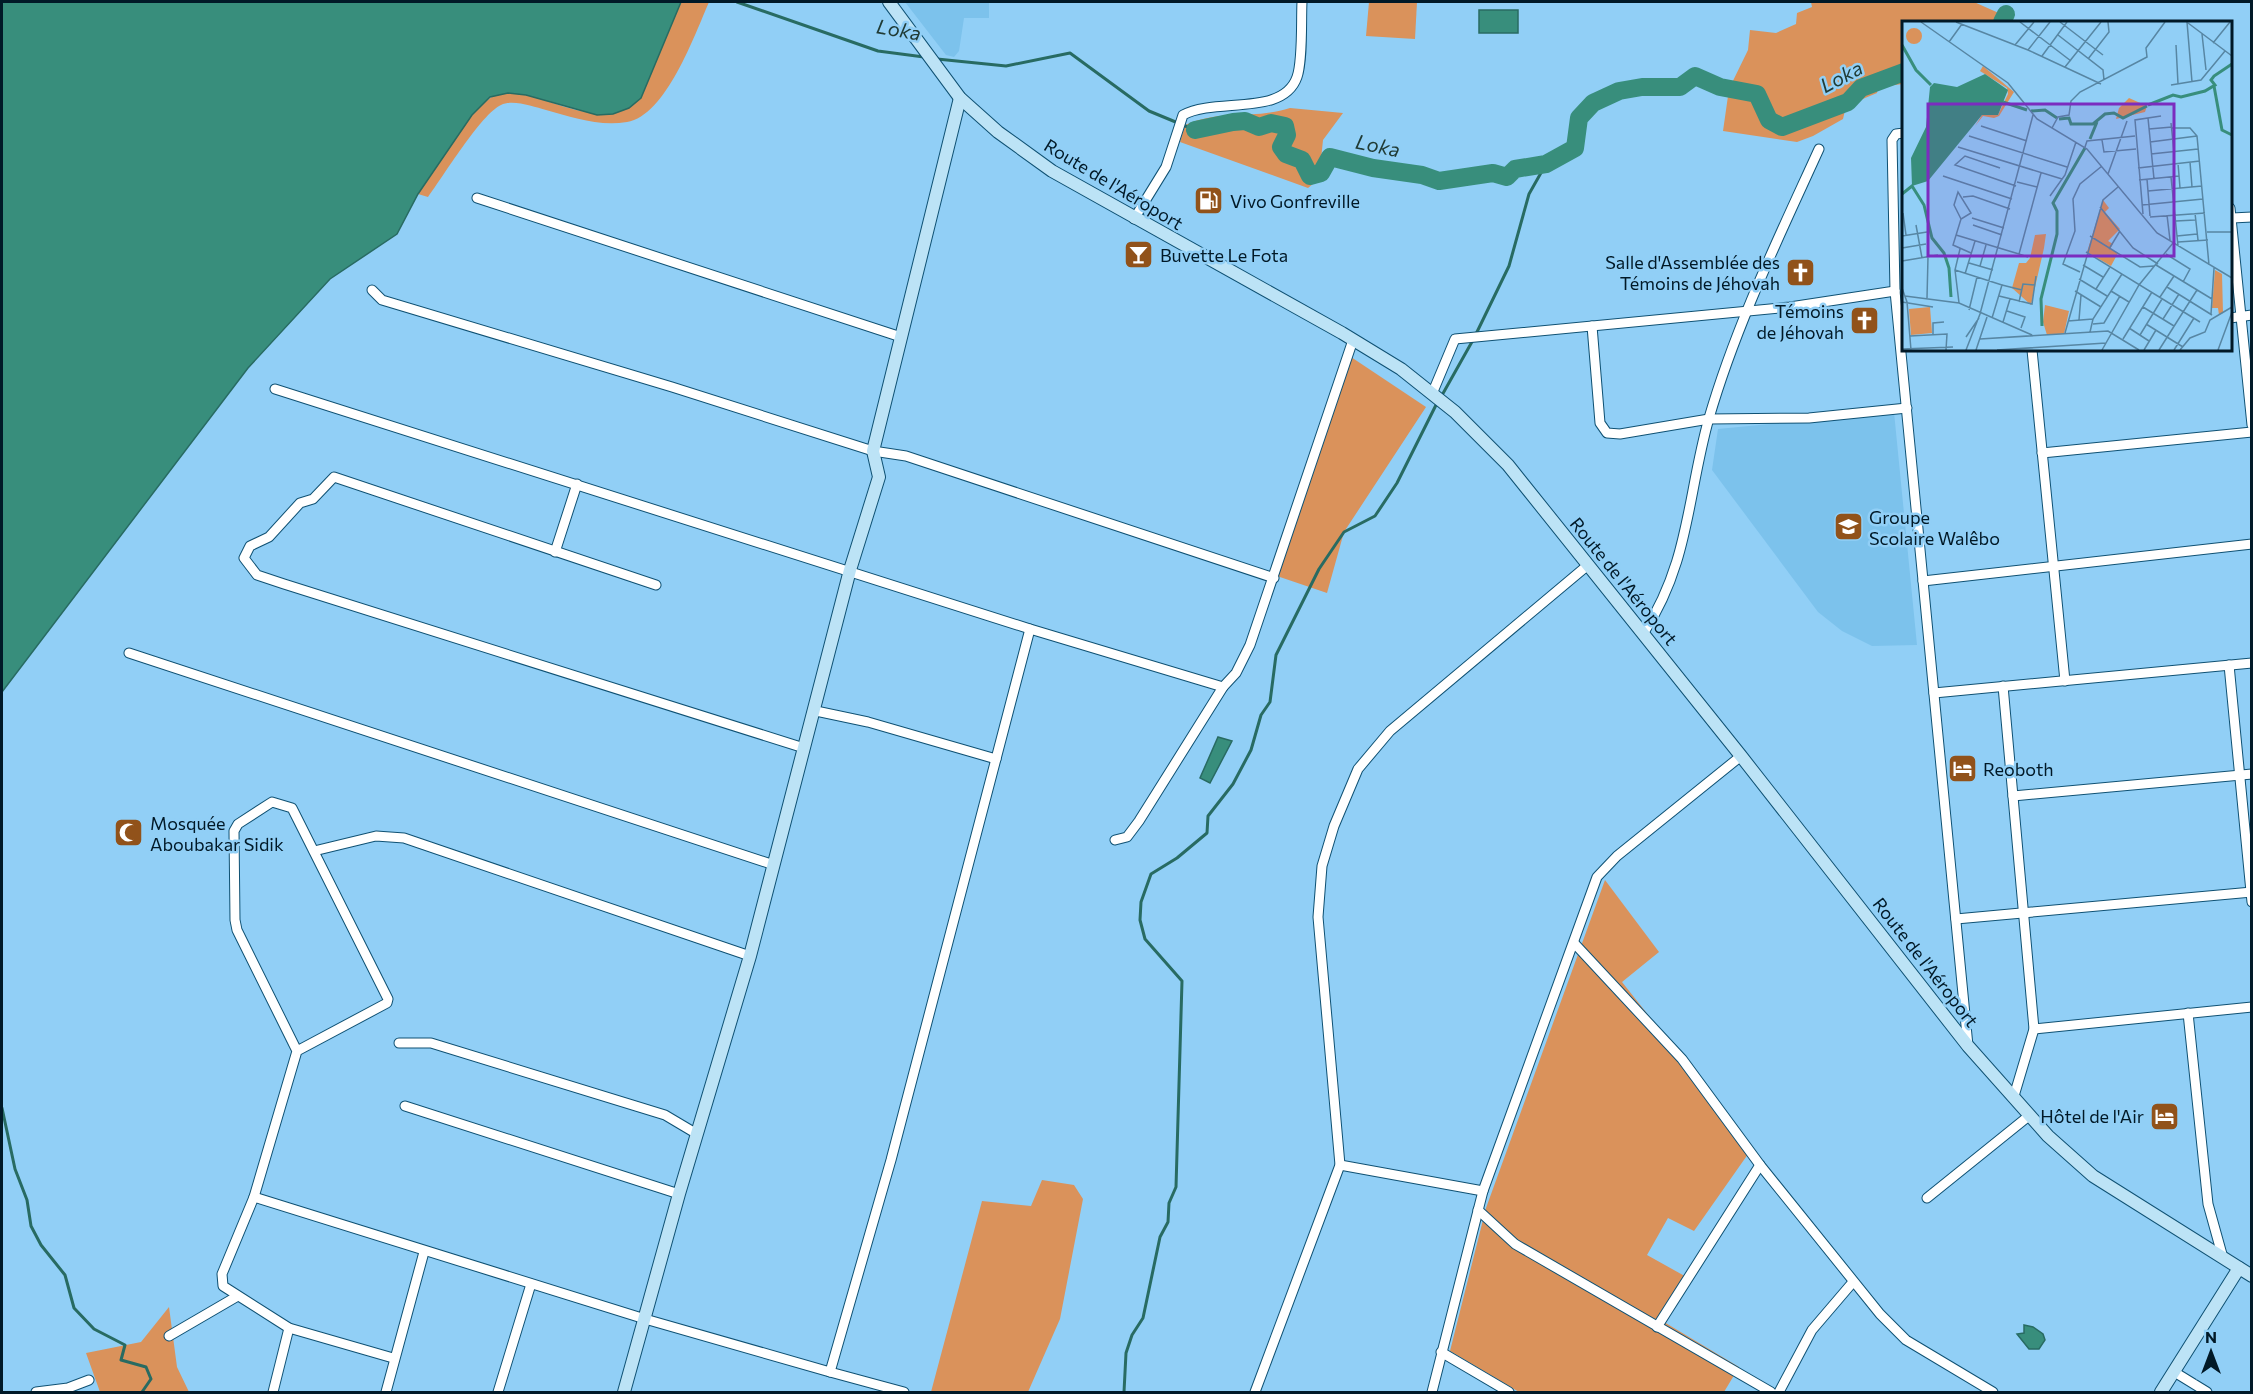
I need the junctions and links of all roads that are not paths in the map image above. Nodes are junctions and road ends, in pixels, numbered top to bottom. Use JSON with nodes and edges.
{"nodes":[{"id":1,"x":889,"y":2,"type":"edge"},
{"id":2,"x":1302,"y":2,"type":"edge"},
{"id":3,"x":960,"y":98,"type":"junction"},
{"id":4,"x":1902,"y":133,"type":"edge"},
{"id":5,"x":1819,"y":149,"type":"dead end"},
{"id":6,"x":477,"y":198,"type":"dead end"},
{"id":7,"x":2252,"y":217,"type":"edge"},
{"id":8,"x":2232,"y":218,"type":"edge"},
{"id":9,"x":1134,"y":219,"type":"junction"},
{"id":10,"x":372,"y":290,"type":"dead end"},
{"id":11,"x":1895,"y":291,"type":"junction"},
{"id":12,"x":1747,"y":310,"type":"junction"},
{"id":13,"x":2247,"y":316,"type":"edge"},
{"id":14,"x":2232,"y":318,"type":"edge"},
{"id":15,"x":1592,"y":326,"type":"junction"},
{"id":16,"x":901,"y":337,"type":"junction"},
{"id":17,"x":1353,"y":340,"type":"junction"},
{"id":18,"x":2032,"y":351,"type":"edge"},
{"id":19,"x":275,"y":389,"type":"dead end"},
{"id":20,"x":1432,"y":394,"type":"junction"},
{"id":21,"x":1907,"y":408,"type":"junction"},
{"id":22,"x":1709,"y":419,"type":"junction"},
{"id":23,"x":2252,"y":425,"type":"edge"},
{"id":24,"x":2252,"y":432,"type":"edge"},
{"id":25,"x":873,"y":451,"type":"junction"},
{"id":26,"x":2042,"y":453,"type":"junction"},
{"id":27,"x":577,"y":484,"type":"junction"},
{"id":28,"x":2252,"y":544,"type":"edge"},
{"id":29,"x":555,"y":552,"type":"junction"},
{"id":30,"x":1588,"y":566,"type":"junction"},
{"id":31,"x":2054,"y":567,"type":"junction"},
{"id":32,"x":850,"y":570,"type":"junction"},
{"id":33,"x":1274,"y":578,"type":"junction"},
{"id":34,"x":1923,"y":581,"type":"junction"},
{"id":35,"x":656,"y":585,"type":"dead end"},
{"id":36,"x":1030,"y":629,"type":"junction"},
{"id":37,"x":1643,"y":634,"type":"junction"},
{"id":38,"x":129,"y":653,"type":"dead end"},
{"id":39,"x":2252,"y":663,"type":"edge"},
{"id":40,"x":2229,"y":665,"type":"junction"},
{"id":41,"x":2065,"y":681,"type":"junction"},
{"id":42,"x":2003,"y":686,"type":"junction"},
{"id":43,"x":1223,"y":687,"type":"junction"},
{"id":44,"x":1934,"y":693,"type":"junction"},
{"id":45,"x":816,"y":711,"type":"junction"},
{"id":46,"x":804,"y":748,"type":"junction"},
{"id":47,"x":1741,"y":756,"type":"junction"},
{"id":48,"x":996,"y":759,"type":"junction"},
{"id":49,"x":2252,"y":774,"type":"edge"},
{"id":50,"x":2239,"y":775,"type":"junction"},
{"id":51,"x":2013,"y":796,"type":"junction"},
{"id":52,"x":1115,"y":840,"type":"dead end"},
{"id":53,"x":315,"y":851,"type":"junction"},
{"id":54,"x":774,"y":865,"type":"junction"},
{"id":55,"x":2251,"y":892,"type":"edge"},
{"id":56,"x":2252,"y":902,"type":"edge"},
{"id":57,"x":2024,"y":914,"type":"junction"},
{"id":58,"x":1956,"y":920,"type":"junction"},
{"id":59,"x":1574,"y":943,"type":"junction"},
{"id":60,"x":750,"y":957,"type":"junction"},
{"id":61,"x":2252,"y":1007,"type":"edge"},
{"id":62,"x":2187,"y":1013,"type":"junction"},
{"id":63,"x":2034,"y":1029,"type":"junction"},
{"id":64,"x":399,"y":1043,"type":"dead end"},
{"id":65,"x":1968,"y":1046,"type":"junction"},
{"id":66,"x":297,"y":1051,"type":"junction"},
{"id":67,"x":2014,"y":1096,"type":"junction"},
{"id":68,"x":405,"y":1106,"type":"dead end"},
{"id":69,"x":2030,"y":1116,"type":"junction"},
{"id":70,"x":697,"y":1134,"type":"junction"},
{"id":71,"x":1340,"y":1165,"type":"junction"},
{"id":72,"x":1760,"y":1165,"type":"junction"},
{"id":73,"x":1483,"y":1191,"type":"junction"},
{"id":74,"x":679,"y":1194,"type":"junction"},
{"id":75,"x":254,"y":1197,"type":"junction"},
{"id":76,"x":1927,"y":1198,"type":"dead end"},
{"id":77,"x":1478,"y":1210,"type":"junction"},
{"id":78,"x":424,"y":1252,"type":"junction"},
{"id":79,"x":2223,"y":1258,"type":"junction"},
{"id":80,"x":2239,"y":1268,"type":"junction"},
{"id":81,"x":2252,"y":1276,"type":"edge"},
{"id":82,"x":1853,"y":1282,"type":"junction"},
{"id":83,"x":531,"y":1284,"type":"junction"},
{"id":84,"x":236,"y":1297,"type":"junction"},
{"id":85,"x":645,"y":1319,"type":"junction"},
{"id":86,"x":1657,"y":1327,"type":"junction"},
{"id":87,"x":289,"y":1328,"type":"junction"},
{"id":88,"x":169,"y":1336,"type":"dead end"},
{"id":89,"x":1441,"y":1352,"type":"junction"},
{"id":90,"x":393,"y":1358,"type":"junction"},
{"id":91,"x":830,"y":1372,"type":"junction"},
{"id":92,"x":2176,"y":1373,"type":"junction"},
{"id":93,"x":89,"y":1380,"type":"dead end"},
{"id":94,"x":36,"y":1392,"type":"edge"},
{"id":95,"x":273,"y":1392,"type":"edge"},
{"id":96,"x":386,"y":1392,"type":"edge"},
{"id":97,"x":498,"y":1392,"type":"edge"},
{"id":98,"x":624,"y":1392,"type":"edge"},
{"id":99,"x":904,"y":1392,"type":"edge"},
{"id":100,"x":1255,"y":1392,"type":"edge"},
{"id":101,"x":1432,"y":1392,"type":"edge"},
{"id":102,"x":1509,"y":1392,"type":"edge"},
{"id":103,"x":1771,"y":1392,"type":"edge"},
{"id":104,"x":1779,"y":1392,"type":"edge"},
{"id":105,"x":1993,"y":1392,"type":"edge"},
{"id":106,"x":2161,"y":1392,"type":"edge"},
{"id":107,"x":2207,"y":1392,"type":"edge"}],
"edges":[{"from":1,"to":3,"type":"main road","name":"Route de l'Aéroport"},
{"from":2,"to":9,"type":"street"},
{"from":3,"to":9,"type":"main road","name":"Route de l'Aéroport"},
{"from":3,"to":16,"type":"main road"},
{"from":4,"to":11,"type":"street"},
{"from":5,"to":12,"type":"street"},
{"from":6,"to":16,"type":"street"},
{"from":7,"to":8,"type":"street"},
{"from":8,"to":13,"type":"street"},
{"from":9,"to":17,"type":"main road","name":"Route de l'Aéroport"},
{"from":10,"to":25,"type":"street"},
{"from":11,"to":12,"type":"street"},
{"from":11,"to":21,"type":"street"},
{"from":12,"to":15,"type":"street"},
{"from":12,"to":22,"type":"street"},
{"from":13,"to":14,"type":"street"},
{"from":13,"to":23,"type":"street"},
{"from":15,"to":20,"type":"street"},
{"from":15,"to":22,"type":"street"},
{"from":16,"to":25,"type":"main road"},
{"from":17,"to":20,"type":"main road","name":"Route de l'Aéroport"},
{"from":17,"to":33,"type":"street"},
{"from":18,"to":26,"type":"street"},
{"from":19,"to":27,"type":"street"},
{"from":20,"to":30,"type":"main road","name":"Route de l'Aéroport"},
{"from":21,"to":22,"type":"street"},
{"from":21,"to":34,"type":"street"},
{"from":22,"to":37,"type":"street"},
{"from":24,"to":26,"type":"street"},
{"from":25,"to":32,"type":"main road"},
{"from":25,"to":33,"type":"street"},
{"from":26,"to":31,"type":"street"},
{"from":27,"to":29,"type":"street"},
{"from":27,"to":32,"type":"street"},
{"from":28,"to":31,"type":"street"},
{"from":29,"to":35,"type":"street"},
{"from":29,"to":46,"type":"street"},
{"from":30,"to":37,"type":"main road","name":"Route de l'Aéroport"},
{"from":30,"to":71,"type":"street"},
{"from":31,"to":34,"type":"street"},
{"from":31,"to":41,"type":"street"},
{"from":32,"to":36,"type":"street"},
{"from":32,"to":45,"type":"main road"},
{"from":33,"to":43,"type":"street"},
{"from":34,"to":44,"type":"street"},
{"from":36,"to":43,"type":"street"},
{"from":36,"to":48,"type":"street"},
{"from":37,"to":47,"type":"main road","name":"Route de l'Aéroport"},
{"from":38,"to":54,"type":"street"},
{"from":39,"to":40,"type":"street"},
{"from":40,"to":41,"type":"street"},
{"from":40,"to":50,"type":"street"},
{"from":41,"to":42,"type":"street"},
{"from":42,"to":44,"type":"street"},
{"from":42,"to":51,"type":"street"},
{"from":43,"to":52,"type":"street"},
{"from":44,"to":58,"type":"street"},
{"from":45,"to":46,"type":"main road"},
{"from":45,"to":48,"type":"street"},
{"from":46,"to":54,"type":"main road"},
{"from":47,"to":59,"type":"street"},
{"from":47,"to":65,"type":"main road","name":"Route de l'Aéroport"},
{"from":48,"to":91,"type":"street"},
{"from":49,"to":50,"type":"street"},
{"from":50,"to":51,"type":"street"},
{"from":50,"to":55,"type":"street"},
{"from":51,"to":57,"type":"street"},
{"from":53,"to":60,"type":"street"},
{"from":53,"to":66,"type":"street"},
{"from":53,"to":66,"type":"street"},
{"from":54,"to":60,"type":"main road"},
{"from":55,"to":56,"type":"street"},
{"from":55,"to":57,"type":"street"},
{"from":57,"to":58,"type":"street"},
{"from":57,"to":63,"type":"street"},
{"from":58,"to":65,"type":"street"},
{"from":59,"to":72,"type":"street"},
{"from":59,"to":73,"type":"street"},
{"from":60,"to":70,"type":"main road"},
{"from":61,"to":62,"type":"street"},
{"from":62,"to":63,"type":"street"},
{"from":62,"to":79,"type":"street"},
{"from":63,"to":67,"type":"street"},
{"from":64,"to":70,"type":"street"},
{"from":65,"to":67,"type":"main road","name":"Route de l'Aéroport"},
{"from":66,"to":75,"type":"street"},
{"from":67,"to":69,"type":"main road","name":"Route de l'Aéroport"},
{"from":68,"to":74,"type":"street"},
{"from":69,"to":76,"type":"street"},
{"from":69,"to":79,"type":"main road","name":"Route de l'Aéroport"},
{"from":70,"to":74,"type":"main road"},
{"from":71,"to":73,"type":"street"},
{"from":71,"to":100,"type":"street"},
{"from":72,"to":82,"type":"street"},
{"from":72,"to":86,"type":"street"},
{"from":73,"to":77,"type":"street"},
{"from":74,"to":85,"type":"main road"},
{"from":75,"to":78,"type":"street"},
{"from":75,"to":84,"type":"street"},
{"from":77,"to":86,"type":"street"},
{"from":77,"to":89,"type":"street"},
{"from":78,"to":83,"type":"street"},
{"from":78,"to":90,"type":"street"},
{"from":79,"to":80,"type":"main road","name":"Route de l'Aéroport"},
{"from":80,"to":81,"type":"main road","name":"Route de l'Aéroport"},
{"from":80,"to":92,"type":"main road"},
{"from":82,"to":104,"type":"street"},
{"from":82,"to":105,"type":"street"},
{"from":83,"to":85,"type":"street"},
{"from":83,"to":97,"type":"street"},
{"from":84,"to":87,"type":"street"},
{"from":84,"to":88,"type":"street"},
{"from":85,"to":91,"type":"street"},
{"from":85,"to":98,"type":"main road"},
{"from":86,"to":103,"type":"street"},
{"from":87,"to":90,"type":"street"},
{"from":87,"to":95,"type":"street"},
{"from":89,"to":101,"type":"street"},
{"from":89,"to":102,"type":"street"},
{"from":90,"to":96,"type":"street"},
{"from":91,"to":99,"type":"street"},
{"from":92,"to":106,"type":"main road"},
{"from":92,"to":107,"type":"street"},
{"from":93,"to":94,"type":"street"}]}
